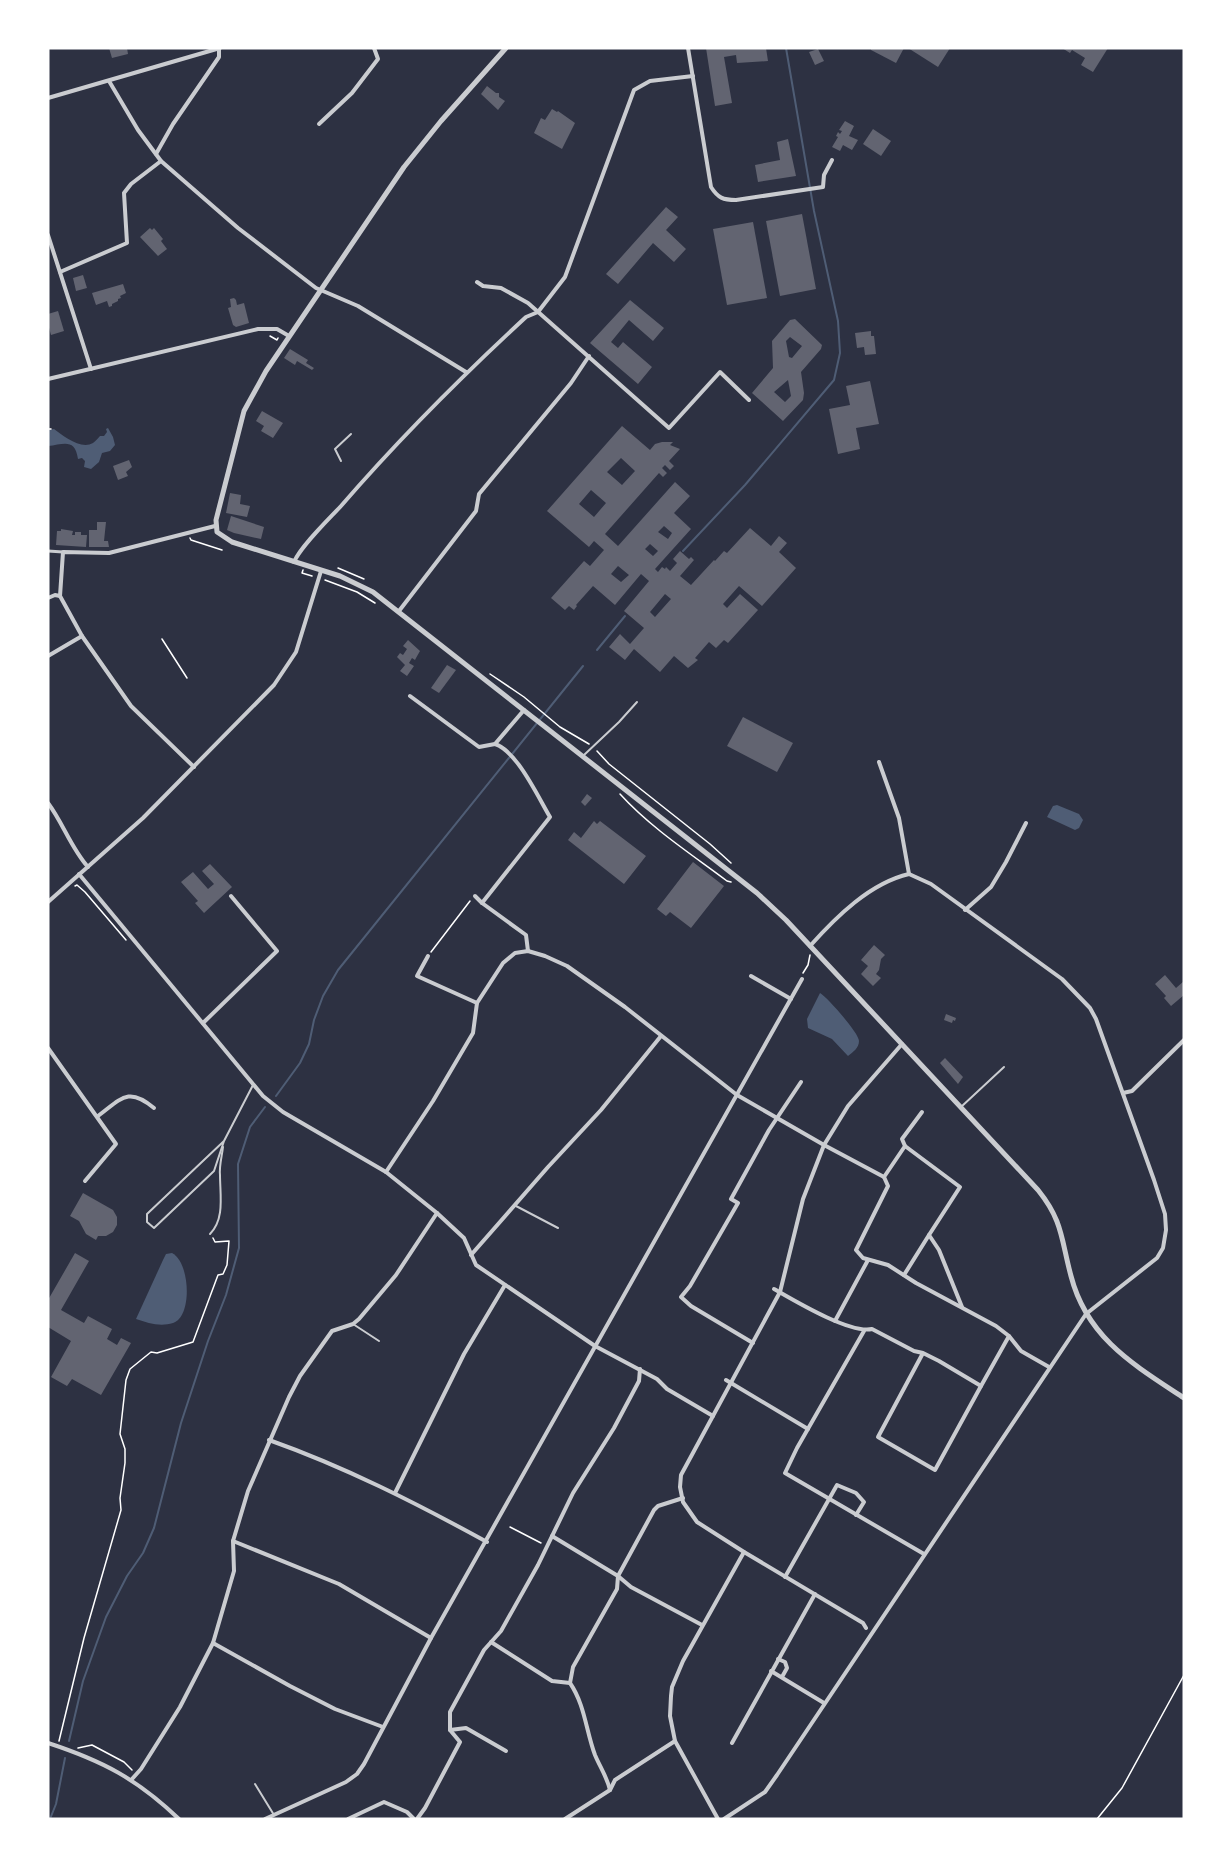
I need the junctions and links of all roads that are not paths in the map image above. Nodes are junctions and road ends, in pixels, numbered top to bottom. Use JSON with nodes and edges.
{"nodes":[{"id":1,"x":219,"y":48,"type":"edge"},
{"id":2,"x":374,"y":48,"type":"edge"},
{"id":3,"x":506,"y":48,"type":"edge"},
{"id":4,"x":688,"y":48,"type":"edge"},
{"id":5,"x":693,"y":76,"type":"junction"},
{"id":6,"x":109,"y":81,"type":"junction"},
{"id":7,"x":48,"y":98,"type":"edge"},
{"id":8,"x":319,"y":124,"type":"dead end"},
{"id":9,"x":156,"y":154,"type":"junction"},
{"id":10,"x":832,"y":160,"type":"dead end"},
{"id":11,"x":161,"y":161,"type":"junction"},
{"id":12,"x":48,"y":235,"type":"edge"},
{"id":13,"x":60,"y":272,"type":"junction"},
{"id":14,"x":477,"y":282,"type":"dead end"},
{"id":15,"x":321,"y":291,"type":"junction"},
{"id":16,"x":538,"y":312,"type":"junction"},
{"id":17,"x":289,"y":336,"type":"junction"},
{"id":18,"x":589,"y":356,"type":"junction"},
{"id":19,"x":91,"y":369,"type":"junction"},
{"id":20,"x":466,"y":372,"type":"junction"},
{"id":21,"x":48,"y":379,"type":"edge"},
{"id":22,"x":749,"y":400,"type":"dead end"},
{"id":23,"x":351,"y":434,"type":"dead end"},
{"id":24,"x":341,"y":460,"type":"dead end"},
{"id":25,"x":215,"y":526,"type":"junction"},
{"id":26,"x":48,"y":551,"type":"edge"},
{"id":27,"x":63,"y":552,"type":"junction"},
{"id":28,"x":294,"y":562,"type":"junction"},
{"id":29,"x":321,"y":570,"type":"junction"},
{"id":30,"x":60,"y":596,"type":"junction"},
{"id":31,"x":48,"y":598,"type":"edge"},
{"id":32,"x":399,"y":611,"type":"junction"},
{"id":33,"x":82,"y":636,"type":"junction"},
{"id":34,"x":48,"y":657,"type":"edge"},
{"id":35,"x":410,"y":696,"type":"dead end"},
{"id":36,"x":637,"y":702,"type":"dead end"},
{"id":37,"x":527,"y":711,"type":"junction"},
{"id":38,"x":495,"y":744,"type":"junction"},
{"id":39,"x":584,"y":756,"type":"junction"},
{"id":40,"x":879,"y":762,"type":"dead end"},
{"id":41,"x":194,"y":767,"type":"junction"},
{"id":42,"x":48,"y":803,"type":"edge"},
{"id":43,"x":1026,"y":823,"type":"dead end"},
{"id":44,"x":88,"y":867,"type":"junction"},
{"id":45,"x":79,"y":874,"type":"junction"},
{"id":46,"x":909,"y":874,"type":"junction"},
{"id":47,"x":231,"y":896,"type":"dead end"},
{"id":48,"x":475,"y":896,"type":"road end"},
{"id":49,"x":48,"y":902,"type":"edge"},
{"id":50,"x":482,"y":903,"type":"junction"},
{"id":51,"x":965,"y":910,"type":"junction"},
{"id":52,"x":810,"y":948,"type":"junction"},
{"id":53,"x":528,"y":951,"type":"junction"},
{"id":54,"x":428,"y":956,"type":"road end"},
{"id":55,"x":751,"y":976,"type":"dead end"},
{"id":56,"x":802,"y":979,"type":"road end"},
{"id":57,"x":791,"y":999,"type":"junction"},
{"id":58,"x":477,"y":1003,"type":"junction"},
{"id":59,"x":203,"y":1023,"type":"junction"},
{"id":60,"x":661,"y":1036,"type":"junction"},
{"id":61,"x":1184,"y":1040,"type":"edge"},
{"id":62,"x":902,"y":1044,"type":"junction"},
{"id":63,"x":48,"y":1048,"type":"edge"},
{"id":64,"x":1004,"y":1067,"type":"dead end"},
{"id":65,"x":801,"y":1082,"type":"dead end"},
{"id":66,"x":253,"y":1085,"type":"junction"},
{"id":67,"x":1123,"y":1093,"type":"junction"},
{"id":68,"x":737,"y":1095,"type":"junction"},
{"id":69,"x":961,"y":1107,"type":"junction"},
{"id":70,"x":154,"y":1108,"type":"dead end"},
{"id":71,"x":922,"y":1112,"type":"dead end"},
{"id":72,"x":98,"y":1116,"type":"junction"},
{"id":73,"x":777,"y":1119,"type":"junction"},
{"id":74,"x":224,"y":1141,"type":"junction"},
{"id":75,"x":824,"y":1145,"type":"junction"},
{"id":76,"x":904,"y":1146,"type":"junction"},
{"id":77,"x":386,"y":1172,"type":"junction"},
{"id":78,"x":885,"y":1177,"type":"junction"},
{"id":79,"x":86,"y":1181,"type":"dead end"},
{"id":80,"x":516,"y":1206,"type":"junction"},
{"id":81,"x":437,"y":1212,"type":"junction"},
{"id":82,"x":558,"y":1228,"type":"dead end"},
{"id":83,"x":210,"y":1234,"type":"road end"},
{"id":84,"x":929,"y":1234,"type":"junction"},
{"id":85,"x":471,"y":1255,"type":"junction"},
{"id":86,"x":868,"y":1260,"type":"junction"},
{"id":87,"x":904,"y":1275,"type":"junction"},
{"id":88,"x":505,"y":1285,"type":"junction"},
{"id":89,"x":774,"y":1289,"type":"dead end"},
{"id":90,"x":780,"y":1292,"type":"junction"},
{"id":91,"x":962,"y":1308,"type":"junction"},
{"id":92,"x":1086,"y":1314,"type":"junction"},
{"id":93,"x":835,"y":1321,"type":"junction"},
{"id":94,"x":353,"y":1324,"type":"junction"},
{"id":95,"x":864,"y":1331,"type":"junction"},
{"id":96,"x":1010,"y":1336,"type":"junction"},
{"id":97,"x":379,"y":1341,"type":"dead end"},
{"id":98,"x":753,"y":1343,"type":"junction"},
{"id":99,"x":595,"y":1346,"type":"junction"},
{"id":100,"x":923,"y":1353,"type":"junction"},
{"id":101,"x":1049,"y":1367,"type":"junction"},
{"id":102,"x":640,"y":1369,"type":"junction"},
{"id":103,"x":726,"y":1380,"type":"dead end"},
{"id":104,"x":731,"y":1382,"type":"junction"},
{"id":105,"x":981,"y":1386,"type":"junction"},
{"id":106,"x":1184,"y":1398,"type":"edge"},
{"id":107,"x":713,"y":1416,"type":"junction"},
{"id":108,"x":808,"y":1429,"type":"junction"},
{"id":109,"x":269,"y":1440,"type":"junction"},
{"id":110,"x":394,"y":1493,"type":"junction"},
{"id":111,"x":683,"y":1498,"type":"junction"},
{"id":112,"x":830,"y":1499,"type":"junction"},
{"id":113,"x":856,"y":1515,"type":"junction"},
{"id":114,"x":552,"y":1536,"type":"junction"},
{"id":115,"x":233,"y":1541,"type":"junction"},
{"id":116,"x":487,"y":1542,"type":"junction"},
{"id":117,"x":744,"y":1552,"type":"junction"},
{"id":118,"x":924,"y":1554,"type":"junction"},
{"id":119,"x":618,"y":1576,"type":"junction"},
{"id":120,"x":785,"y":1577,"type":"junction"},
{"id":121,"x":815,"y":1594,"type":"junction"},
{"id":122,"x":702,"y":1625,"type":"junction"},
{"id":123,"x":866,"y":1628,"type":"dead end"},
{"id":124,"x":431,"y":1638,"type":"junction"},
{"id":125,"x":213,"y":1642,"type":"junction"},
{"id":126,"x":491,"y":1642,"type":"junction"},
{"id":127,"x":778,"y":1659,"type":"junction"},
{"id":128,"x":771,"y":1671,"type":"junction"},
{"id":129,"x":782,"y":1677,"type":"junction"},
{"id":130,"x":570,"y":1683,"type":"junction"},
{"id":131,"x":824,"y":1703,"type":"junction"},
{"id":132,"x":383,"y":1727,"type":"junction"},
{"id":133,"x":450,"y":1730,"type":"junction"},
{"id":134,"x":675,"y":1740,"type":"junction"},
{"id":135,"x":48,"y":1743,"type":"edge"},
{"id":136,"x":732,"y":1743,"type":"dead end"},
{"id":137,"x":506,"y":1752,"type":"dead end"},
{"id":138,"x":132,"y":1779,"type":"junction"},
{"id":139,"x":255,"y":1784,"type":"dead end"},
{"id":140,"x":610,"y":1790,"type":"junction"},
{"id":141,"x":274,"y":1815,"type":"junction"},
{"id":142,"x":179,"y":1819,"type":"edge"},
{"id":143,"x":265,"y":1819,"type":"edge"},
{"id":144,"x":348,"y":1819,"type":"edge"},
{"id":145,"x":415,"y":1819,"type":"edge"},
{"id":146,"x":565,"y":1819,"type":"edge"},
{"id":147,"x":718,"y":1819,"type":"edge"},
{"id":148,"x":724,"y":1819,"type":"edge"}],
"edges":[{"from":1,"to":6,"type":"street"},
{"from":1,"to":9,"type":"street"},
{"from":2,"to":8,"type":"street"},
{"from":3,"to":15,"type":"street"},
{"from":4,"to":5,"type":"street"},
{"from":5,"to":10,"type":"street"},
{"from":5,"to":16,"type":"street"},
{"from":6,"to":7,"type":"street"},
{"from":6,"to":9,"type":"street"},
{"from":9,"to":11,"type":"street"},
{"from":11,"to":13,"type":"street"},
{"from":11,"to":15,"type":"street"},
{"from":12,"to":13,"type":"street"},
{"from":13,"to":19,"type":"street"},
{"from":14,"to":16,"type":"street"},
{"from":15,"to":17,"type":"street"},
{"from":15,"to":20,"type":"street"},
{"from":16,"to":18,"type":"street"},
{"from":16,"to":20,"type":"street"},
{"from":17,"to":19,"type":"street"},
{"from":17,"to":25,"type":"street"},
{"from":18,"to":22,"type":"street"},
{"from":18,"to":32,"type":"street"},
{"from":19,"to":21,"type":"street"},
{"from":20,"to":28,"type":"street"},
{"from":23,"to":24,"type":"lane"},
{"from":25,"to":27,"type":"street"},
{"from":25,"to":28,"type":"street"},
{"from":26,"to":27,"type":"street"},
{"from":27,"to":30,"type":"street"},
{"from":28,"to":29,"type":"street"},
{"from":29,"to":32,"type":"street"},
{"from":29,"to":41,"type":"street"},
{"from":30,"to":31,"type":"street"},
{"from":30,"to":33,"type":"street"},
{"from":32,"to":37,"type":"street"},
{"from":33,"to":34,"type":"street"},
{"from":33,"to":41,"type":"street"},
{"from":35,"to":38,"type":"street"},
{"from":36,"to":39,"type":"lane"},
{"from":37,"to":38,"type":"street"},
{"from":37,"to":39,"type":"street"},
{"from":38,"to":50,"type":"street"},
{"from":39,"to":52,"type":"street"},
{"from":40,"to":46,"type":"street"},
{"from":41,"to":44,"type":"street"},
{"from":42,"to":44,"type":"street"},
{"from":43,"to":51,"type":"street"},
{"from":44,"to":45,"type":"street"},
{"from":45,"to":49,"type":"street"},
{"from":45,"to":59,"type":"street"},
{"from":46,"to":51,"type":"street"},
{"from":46,"to":52,"type":"street"},
{"from":47,"to":59,"type":"street"},
{"from":48,"to":50,"type":"street"},
{"from":50,"to":53,"type":"street"},
{"from":51,"to":67,"type":"street"},
{"from":52,"to":62,"type":"street"},
{"from":53,"to":58,"type":"street"},
{"from":53,"to":60,"type":"street"},
{"from":54,"to":58,"type":"street"},
{"from":55,"to":57,"type":"street"},
{"from":56,"to":57,"type":"street"},
{"from":57,"to":68,"type":"street"},
{"from":58,"to":77,"type":"street"},
{"from":59,"to":66,"type":"street"},
{"from":60,"to":68,"type":"street"},
{"from":60,"to":80,"type":"street"},
{"from":61,"to":67,"type":"street"},
{"from":62,"to":69,"type":"street"},
{"from":62,"to":75,"type":"street"},
{"from":63,"to":72,"type":"street"},
{"from":64,"to":69,"type":"lane"},
{"from":65,"to":73,"type":"street"},
{"from":66,"to":74,"type":"lane"},
{"from":66,"to":77,"type":"street"},
{"from":67,"to":92,"type":"street"},
{"from":68,"to":73,"type":"street"},
{"from":68,"to":99,"type":"street"},
{"from":69,"to":92,"type":"street"},
{"from":70,"to":72,"type":"street"},
{"from":71,"to":76,"type":"street"},
{"from":72,"to":79,"type":"street"},
{"from":73,"to":75,"type":"street"},
{"from":73,"to":98,"type":"street"},
{"from":74,"to":74,"type":"lane"},
{"from":74,"to":83,"type":"lane"},
{"from":75,"to":78,"type":"street"},
{"from":75,"to":90,"type":"street"},
{"from":76,"to":78,"type":"street"},
{"from":76,"to":84,"type":"street"},
{"from":77,"to":81,"type":"street"},
{"from":78,"to":86,"type":"street"},
{"from":80,"to":82,"type":"lane"},
{"from":80,"to":85,"type":"street"},
{"from":81,"to":85,"type":"street"},
{"from":81,"to":94,"type":"street"},
{"from":84,"to":87,"type":"street"},
{"from":84,"to":91,"type":"street"},
{"from":85,"to":88,"type":"street"},
{"from":86,"to":87,"type":"street"},
{"from":86,"to":93,"type":"street"},
{"from":87,"to":91,"type":"street"},
{"from":88,"to":99,"type":"street"},
{"from":88,"to":110,"type":"street"},
{"from":89,"to":90,"type":"street"},
{"from":90,"to":93,"type":"street"},
{"from":90,"to":98,"type":"street"},
{"from":91,"to":96,"type":"street"},
{"from":92,"to":101,"type":"street"},
{"from":92,"to":106,"type":"street"},
{"from":93,"to":95,"type":"street"},
{"from":94,"to":97,"type":"lane"},
{"from":94,"to":109,"type":"street"},
{"from":95,"to":100,"type":"street"},
{"from":95,"to":108,"type":"street"},
{"from":96,"to":101,"type":"street"},
{"from":96,"to":105,"type":"street"},
{"from":98,"to":104,"type":"street"},
{"from":99,"to":102,"type":"street"},
{"from":99,"to":116,"type":"street"},
{"from":100,"to":105,"type":"street"},
{"from":100,"to":105,"type":"street"},
{"from":101,"to":118,"type":"street"},
{"from":102,"to":107,"type":"street"},
{"from":102,"to":114,"type":"street"},
{"from":103,"to":104,"type":"street"},
{"from":104,"to":107,"type":"street"},
{"from":104,"to":108,"type":"street"},
{"from":107,"to":111,"type":"street"},
{"from":108,"to":112,"type":"street"},
{"from":109,"to":110,"type":"street"},
{"from":109,"to":115,"type":"street"},
{"from":110,"to":116,"type":"street"},
{"from":111,"to":117,"type":"street"},
{"from":111,"to":119,"type":"street"},
{"from":112,"to":113,"type":"street"},
{"from":112,"to":113,"type":"street"},
{"from":112,"to":120,"type":"street"},
{"from":113,"to":118,"type":"street"},
{"from":114,"to":119,"type":"street"},
{"from":114,"to":126,"type":"street"},
{"from":115,"to":124,"type":"street"},
{"from":115,"to":125,"type":"street"},
{"from":116,"to":124,"type":"street"},
{"from":117,"to":120,"type":"street"},
{"from":117,"to":122,"type":"street"},
{"from":118,"to":131,"type":"street"},
{"from":119,"to":122,"type":"street"},
{"from":119,"to":130,"type":"street"},
{"from":120,"to":121,"type":"street"},
{"from":121,"to":123,"type":"street"},
{"from":121,"to":127,"type":"street"},
{"from":122,"to":134,"type":"street"},
{"from":124,"to":132,"type":"street"},
{"from":125,"to":132,"type":"street"},
{"from":125,"to":138,"type":"street"},
{"from":126,"to":130,"type":"street"},
{"from":126,"to":133,"type":"street"},
{"from":127,"to":128,"type":"street"},
{"from":127,"to":129,"type":"street"},
{"from":128,"to":129,"type":"street"},
{"from":128,"to":136,"type":"street"},
{"from":129,"to":131,"type":"street"},
{"from":130,"to":140,"type":"street"},
{"from":131,"to":148,"type":"street"},
{"from":132,"to":141,"type":"street"},
{"from":133,"to":137,"type":"street"},
{"from":133,"to":145,"type":"street"},
{"from":134,"to":140,"type":"street"},
{"from":134,"to":147,"type":"street"},
{"from":135,"to":138,"type":"street"},
{"from":138,"to":142,"type":"street"},
{"from":139,"to":141,"type":"lane"},
{"from":140,"to":146,"type":"street"},
{"from":141,"to":143,"type":"street"},
{"from":144,"to":145,"type":"street"}]}
